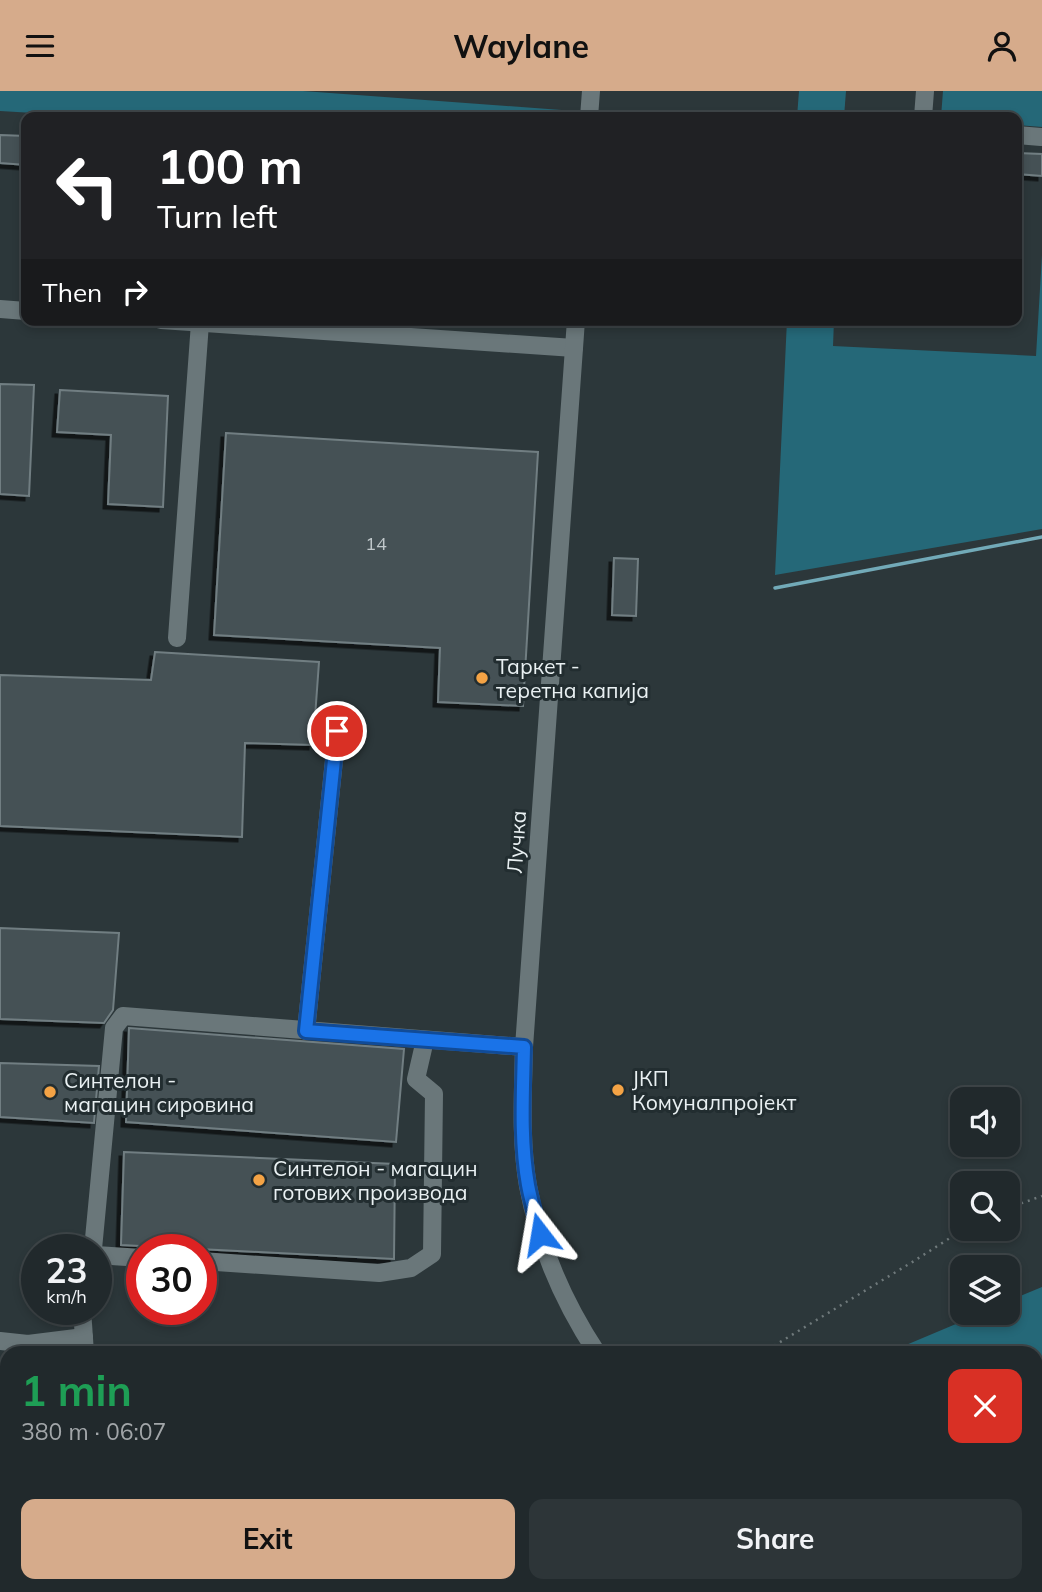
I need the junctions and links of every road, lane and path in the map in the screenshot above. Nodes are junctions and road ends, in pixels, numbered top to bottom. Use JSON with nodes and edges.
{"nodes":[{"id":1,"x":591,"y":91,"type":"edge"},
{"id":2,"x":925,"y":91,"type":"edge"},
{"id":3,"x":589,"y":112,"type":"edge"},
{"id":4,"x":923,"y":112,"type":"edge"},
{"id":5,"x":1022,"y":135,"type":"edge"},
{"id":6,"x":1041,"y":137,"type":"edge"},
{"id":7,"x":0,"y":309,"type":"edge"},
{"id":8,"x":21,"y":311,"type":"edge"},
{"id":9,"x":200,"y":326,"type":"edge"},
{"id":10,"x":245,"y":326,"type":"edge"},
{"id":11,"x":576,"y":326,"type":"edge"},
{"id":12,"x":574,"y":348,"type":"junction"},
{"id":13,"x":177,"y":638,"type":"dead end"},
{"id":14,"x":337,"y":731,"type":"dead end"},
{"id":15,"x":306,"y":1031,"type":"junction"},
{"id":16,"x":425,"y":1040,"type":"junction"},
{"id":17,"x":524,"y":1047,"type":"junction"},
{"id":18,"x":1042,"y":1196,"type":"edge"},
{"id":19,"x":1020,"y":1204,"type":"edge"},
{"id":20,"x":94,"y":1234,"type":"edge"},
{"id":21,"x":950,"y":1238,"type":"edge"},
{"id":22,"x":217,"y":1262,"type":"edge"},
{"id":23,"x":83,"y":1325,"type":"edge"},
{"id":24,"x":0,"y":1341,"type":"edge"},
{"id":25,"x":85,"y":1345,"type":"edge"},
{"id":26,"x":592,"y":1346,"type":"edge"},
{"id":27,"x":775,"y":1346,"type":"edge"}],
"edges":[{"from":1,"to":3,"type":"street"},
{"from":2,"to":4,"type":"street"},
{"from":5,"to":6,"type":"street"},
{"from":7,"to":8,"type":"street"},
{"from":9,"to":13,"type":"street"},
{"from":10,"to":12,"type":"street"},
{"from":11,"to":12,"type":"street","name":"Лучка"},
{"from":12,"to":17,"type":"street","name":"Лучка"},
{"from":14,"to":15,"type":"street"},
{"from":15,"to":16,"type":"street"},
{"from":15,"to":20,"type":"street"},
{"from":16,"to":17,"type":"street"},
{"from":16,"to":22,"type":"street"},
{"from":17,"to":26,"type":"street","name":"Лучка"},
{"from":18,"to":19,"type":"path"},
{"from":21,"to":27,"type":"path"},
{"from":23,"to":25,"type":"street"},
{"from":24,"to":25,"type":"street"}]}
